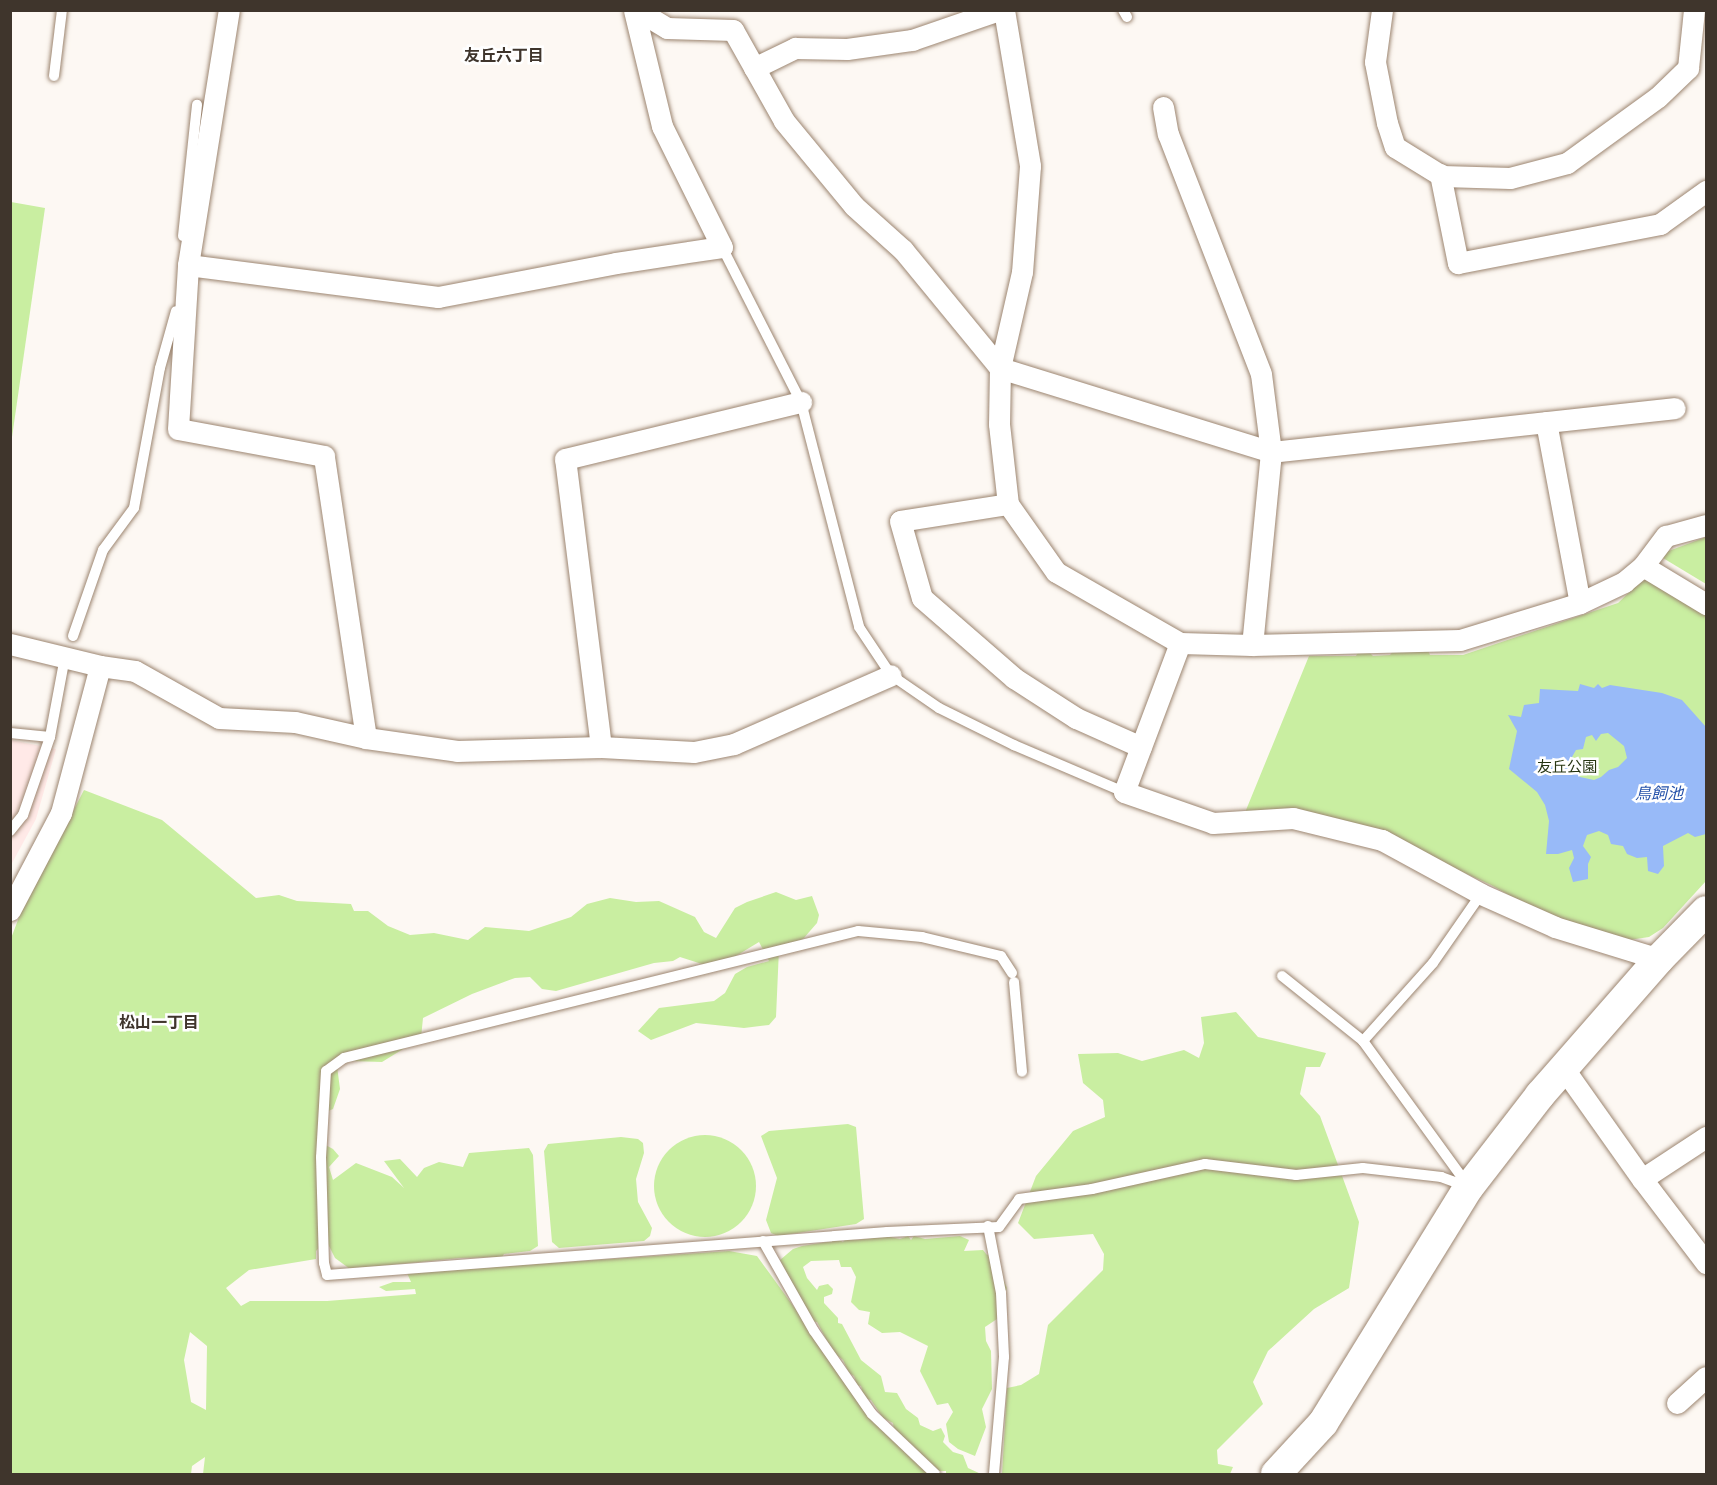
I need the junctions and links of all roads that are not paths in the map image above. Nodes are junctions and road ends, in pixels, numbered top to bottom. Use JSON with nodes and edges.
{"nodes":[{"id":1,"x":62,"y":10,"type":"edge"},
{"id":2,"x":229,"y":10,"type":"edge"},
{"id":3,"x":635,"y":10,"type":"edge"},
{"id":4,"x":999,"y":10,"type":"edge"},
{"id":5,"x":1004,"y":10,"type":"edge"},
{"id":6,"x":1382,"y":10,"type":"edge"},
{"id":7,"x":1694,"y":10,"type":"edge"},
{"id":8,"x":729,"y":20,"type":"edge"},
{"id":9,"x":754,"y":68,"type":"junction"},
{"id":10,"x":54,"y":76,"type":"dead end"},
{"id":11,"x":197,"y":105,"type":"dead end"},
{"id":12,"x":1163,"y":107,"type":"dead end"},
{"id":13,"x":1440,"y":174,"type":"junction"},
{"id":14,"x":1707,"y":191,"type":"edge"},
{"id":15,"x":722,"y":247,"type":"junction"},
{"id":16,"x":188,"y":265,"type":"junction"},
{"id":17,"x":1000,"y":368,"type":"junction"},
{"id":18,"x":801,"y":402,"type":"junction"},
{"id":19,"x":1675,"y":408,"type":"dead end"},
{"id":20,"x":1546,"y":422,"type":"junction"},
{"id":21,"x":1271,"y":452,"type":"junction"},
{"id":22,"x":1008,"y":504,"type":"junction"},
{"id":23,"x":1707,"y":525,"type":"edge"},
{"id":24,"x":1643,"y":566,"type":"junction"},
{"id":25,"x":1580,"y":603,"type":"junction"},
{"id":26,"x":1707,"y":604,"type":"edge"},
{"id":27,"x":73,"y":636,"type":"dead end"},
{"id":28,"x":1180,"y":642,"type":"junction"},
{"id":29,"x":10,"y":644,"type":"edge"},
{"id":30,"x":1251,"y":645,"type":"junction"},
{"id":31,"x":65,"y":657,"type":"junction"},
{"id":32,"x":100,"y":666,"type":"junction"},
{"id":33,"x":891,"y":675,"type":"junction"},
{"id":34,"x":10,"y":733,"type":"edge"},
{"id":35,"x":50,"y":737,"type":"junction"},
{"id":36,"x":366,"y":738,"type":"junction"},
{"id":37,"x":601,"y":747,"type":"junction"},
{"id":38,"x":1141,"y":747,"type":"junction"},
{"id":39,"x":1124,"y":792,"type":"junction"},
{"id":40,"x":10,"y":831,"type":"edge"},
{"id":41,"x":1481,"y":894,"type":"junction"},
{"id":42,"x":10,"y":910,"type":"edge"},
{"id":43,"x":1707,"y":911,"type":"edge"},
{"id":44,"x":1659,"y":959,"type":"junction"},
{"id":45,"x":1282,"y":976,"type":"dead end"},
{"id":46,"x":1363,"y":1041,"type":"junction"},
{"id":47,"x":1564,"y":1069,"type":"junction"},
{"id":48,"x":1022,"y":1072,"type":"dead end"},
{"id":49,"x":1707,"y":1137,"type":"edge"},
{"id":50,"x":1642,"y":1179,"type":"junction"},
{"id":51,"x":1469,"y":1187,"type":"junction"},
{"id":52,"x":987,"y":1226,"type":"junction"},
{"id":53,"x":763,"y":1241,"type":"junction"},
{"id":54,"x":1707,"y":1263,"type":"edge"},
{"id":55,"x":1707,"y":1377,"type":"edge"},
{"id":56,"x":1677,"y":1403,"type":"dead end"},
{"id":57,"x":934,"y":1474,"type":"edge"},
{"id":58,"x":994,"y":1474,"type":"edge"},
{"id":59,"x":1276,"y":1474,"type":"edge"}],
"edges":[{"from":1,"to":10,"type":"lane"},
{"from":2,"to":16,"type":"street"},
{"from":3,"to":8,"type":"street"},
{"from":3,"to":15,"type":"street"},
{"from":4,"to":9,"type":"street"},
{"from":5,"to":17,"type":"street"},
{"from":6,"to":13,"type":"street"},
{"from":7,"to":13,"type":"street"},
{"from":8,"to":9,"type":"street"},
{"from":9,"to":17,"type":"street"},
{"from":11,"to":27,"type":"lane"},
{"from":12,"to":21,"type":"street"},
{"from":13,"to":14,"type":"street"},
{"from":15,"to":16,"type":"street"},
{"from":15,"to":18,"type":"lane"},
{"from":16,"to":36,"type":"street"},
{"from":17,"to":21,"type":"street"},
{"from":17,"to":22,"type":"street"},
{"from":18,"to":33,"type":"lane"},
{"from":18,"to":37,"type":"street"},
{"from":19,"to":20,"type":"street"},
{"from":20,"to":21,"type":"street"},
{"from":20,"to":25,"type":"street"},
{"from":21,"to":30,"type":"street"},
{"from":22,"to":28,"type":"street"},
{"from":22,"to":38,"type":"street"},
{"from":23,"to":24,"type":"street"},
{"from":24,"to":25,"type":"street"},
{"from":24,"to":26,"type":"street"},
{"from":25,"to":30,"type":"street"},
{"from":28,"to":30,"type":"street"},
{"from":28,"to":38,"type":"street"},
{"from":29,"to":31,"type":"street"},
{"from":31,"to":32,"type":"street"},
{"from":31,"to":35,"type":"lane"},
{"from":32,"to":36,"type":"street"},
{"from":32,"to":42,"type":"street"},
{"from":33,"to":37,"type":"street"},
{"from":33,"to":39,"type":"lane"},
{"from":34,"to":35,"type":"lane"},
{"from":35,"to":40,"type":"lane"},
{"from":36,"to":37,"type":"street"},
{"from":38,"to":39,"type":"street"},
{"from":39,"to":41,"type":"street"},
{"from":41,"to":44,"type":"street"},
{"from":41,"to":46,"type":"lane"},
{"from":43,"to":44,"type":"street"},
{"from":44,"to":47,"type":"street"},
{"from":45,"to":46,"type":"lane"},
{"from":46,"to":51,"type":"lane"},
{"from":47,"to":50,"type":"street"},
{"from":47,"to":51,"type":"street"},
{"from":48,"to":53,"type":"lane"},
{"from":49,"to":50,"type":"street"},
{"from":50,"to":54,"type":"street"},
{"from":51,"to":52,"type":"lane"},
{"from":51,"to":59,"type":"street"},
{"from":52,"to":53,"type":"lane"},
{"from":52,"to":58,"type":"lane"},
{"from":53,"to":57,"type":"lane"},
{"from":55,"to":56,"type":"street"}]}
